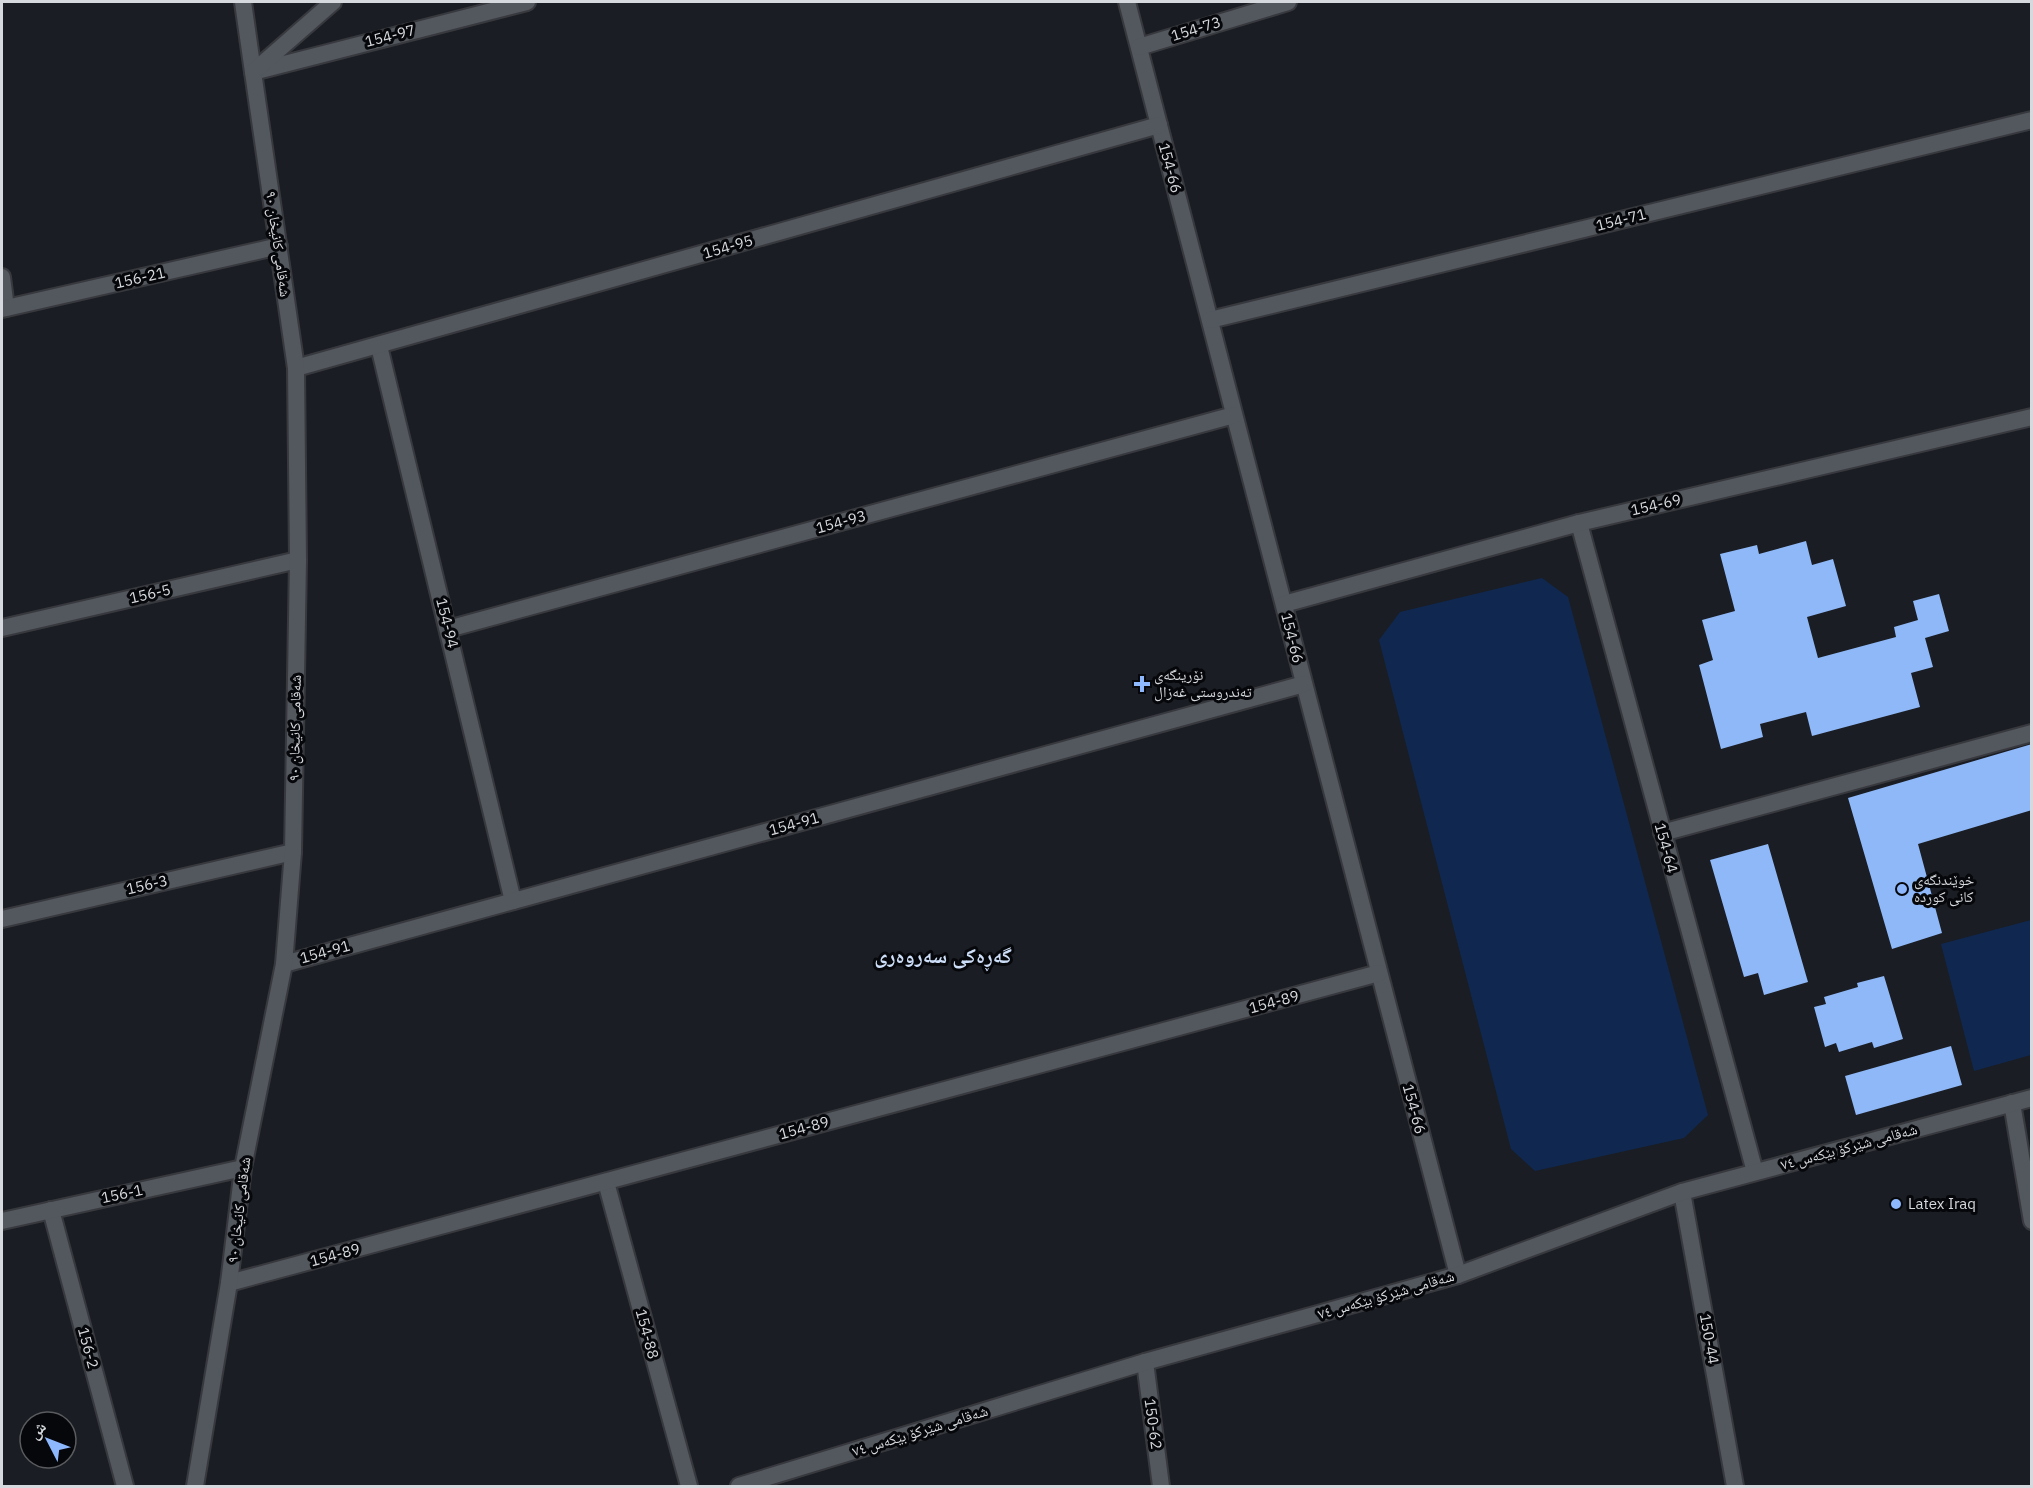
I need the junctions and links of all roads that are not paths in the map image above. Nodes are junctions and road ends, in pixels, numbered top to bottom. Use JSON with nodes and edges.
{"nodes":[{"id":1,"x":243,"y":2,"type":"edge"},
{"id":2,"x":333,"y":2,"type":"edge"},
{"id":3,"x":528,"y":2,"type":"edge"},
{"id":4,"x":1127,"y":2,"type":"edge"},
{"id":5,"x":1288,"y":2,"type":"edge"},
{"id":6,"x":1139,"y":47,"type":"junction"},
{"id":7,"x":254,"y":72,"type":"junction"},
{"id":8,"x":2031,"y":120,"type":"edge"},
{"id":9,"x":1159,"y":125,"type":"junction"},
{"id":10,"x":279,"y":246,"type":"junction"},
{"id":11,"x":2,"y":277,"type":"edge"},
{"id":12,"x":4,"y":309,"type":"edge"},
{"id":13,"x":1210,"y":320,"type":"junction"},
{"id":14,"x":380,"y":346,"type":"junction"},
{"id":15,"x":296,"y":368,"type":"junction"},
{"id":16,"x":1234,"y":415,"type":"junction"},
{"id":17,"x":2031,"y":417,"type":"edge"},
{"id":18,"x":1579,"y":523,"type":"junction"},
{"id":19,"x":298,"y":560,"type":"junction"},
{"id":20,"x":1284,"y":604,"type":"junction"},
{"id":21,"x":2,"y":628,"type":"edge"},
{"id":22,"x":448,"y":629,"type":"junction"},
{"id":23,"x":1304,"y":684,"type":"junction"},
{"id":24,"x":2031,"y":733,"type":"edge"},
{"id":25,"x":1662,"y":833,"type":"junction"},
{"id":26,"x":293,"y":852,"type":"junction"},
{"id":27,"x":513,"y":901,"type":"junction"},
{"id":28,"x":2,"y":919,"type":"edge"},
{"id":29,"x":284,"y":964,"type":"junction"},
{"id":30,"x":1379,"y":973,"type":"junction"},
{"id":31,"x":2031,"y":1098,"type":"edge"},
{"id":32,"x":2012,"y":1103,"type":"junction"},
{"id":33,"x":243,"y":1168,"type":"junction"},
{"id":34,"x":1755,"y":1172,"type":"junction"},
{"id":35,"x":606,"y":1182,"type":"junction"},
{"id":36,"x":1682,"y":1192,"type":"junction"},
{"id":37,"x":51,"y":1210,"type":"junction"},
{"id":38,"x":2,"y":1221,"type":"edge"},
{"id":39,"x":2031,"y":1221,"type":"edge"},
{"id":40,"x":1458,"y":1275,"type":"junction"},
{"id":41,"x":229,"y":1283,"type":"junction"},
{"id":42,"x":1145,"y":1362,"type":"junction"},
{"id":43,"x":125,"y":1486,"type":"edge"},
{"id":44,"x":195,"y":1486,"type":"edge"},
{"id":45,"x":689,"y":1486,"type":"edge"},
{"id":46,"x":739,"y":1486,"type":"edge"},
{"id":47,"x":1161,"y":1486,"type":"edge"},
{"id":48,"x":1735,"y":1486,"type":"edge"}],
"edges":[{"from":1,"to":7,"type":"street","name":"شەقامی کانیخان ٩٠"},
{"from":2,"to":7,"type":"street"},
{"from":3,"to":7,"type":"street","name":"154-97"},
{"from":4,"to":6,"type":"street","name":"154-66"},
{"from":5,"to":6,"type":"street","name":"154-73"},
{"from":6,"to":9,"type":"street","name":"154-66"},
{"from":7,"to":10,"type":"street","name":"شەقامی کانیخان ٩٠"},
{"from":8,"to":13,"type":"street","name":"154-71"},
{"from":9,"to":13,"type":"street","name":"154-66"},
{"from":9,"to":14,"type":"street","name":"154-95"},
{"from":10,"to":12,"type":"street","name":"156-21"},
{"from":10,"to":15,"type":"street","name":"شەقامی کانیخان ٩٠"},
{"from":11,"to":12,"type":"street"},
{"from":13,"to":16,"type":"street","name":"154-66"},
{"from":14,"to":15,"type":"street","name":"154-95"},
{"from":14,"to":22,"type":"street","name":"154-94"},
{"from":15,"to":19,"type":"street","name":"شەقامی کانیخان ٩٠"},
{"from":16,"to":20,"type":"street","name":"154-66"},
{"from":16,"to":22,"type":"street","name":"154-93"},
{"from":17,"to":18,"type":"street","name":"154-69"},
{"from":18,"to":20,"type":"street","name":"154-69"},
{"from":18,"to":25,"type":"street","name":"154-64"},
{"from":19,"to":21,"type":"street","name":"156-5"},
{"from":19,"to":26,"type":"street","name":"شەقامی کانیخان ٩٠"},
{"from":20,"to":23,"type":"street","name":"154-66"},
{"from":22,"to":27,"type":"street","name":"154-94"},
{"from":23,"to":27,"type":"street","name":"154-91"},
{"from":23,"to":30,"type":"street","name":"154-66"},
{"from":24,"to":25,"type":"street"},
{"from":25,"to":34,"type":"street","name":"154-64"},
{"from":26,"to":28,"type":"street","name":"156-3"},
{"from":26,"to":29,"type":"street","name":"شەقامی کانیخان ٩٠"},
{"from":27,"to":29,"type":"street","name":"154-91"},
{"from":29,"to":33,"type":"street","name":"شەقامی کانیخان ٩٠"},
{"from":30,"to":35,"type":"street","name":"154-89"},
{"from":30,"to":40,"type":"street","name":"154-66"},
{"from":31,"to":32,"type":"street","name":"شەقامی شێرکۆ بێکەس ٧٤"},
{"from":32,"to":34,"type":"street","name":"شەقامی شێرکۆ بێکەس ٧٤"},
{"from":32,"to":39,"type":"street"},
{"from":33,"to":37,"type":"street","name":"156-1"},
{"from":33,"to":41,"type":"street","name":"شەقامی کانیخان ٩٠"},
{"from":34,"to":36,"type":"street","name":"شەقامی شێرکۆ بێکەس ٧٤"},
{"from":35,"to":41,"type":"street","name":"154-89"},
{"from":35,"to":45,"type":"street","name":"154-88"},
{"from":36,"to":40,"type":"street","name":"شەقامی شێرکۆ بێکەس ٧٤"},
{"from":36,"to":48,"type":"street","name":"150-44"},
{"from":37,"to":38,"type":"street","name":"156-1"},
{"from":37,"to":43,"type":"street","name":"156-2"},
{"from":40,"to":42,"type":"street","name":"شەقامی شێرکۆ بێکەس ٧٤"},
{"from":41,"to":44,"type":"street","name":"شەقامی کانیخان ٩٠"},
{"from":42,"to":46,"type":"street","name":"شەقامی شێرکۆ بێکەس ٧٤"},
{"from":42,"to":47,"type":"street","name":"150-62"}]}
